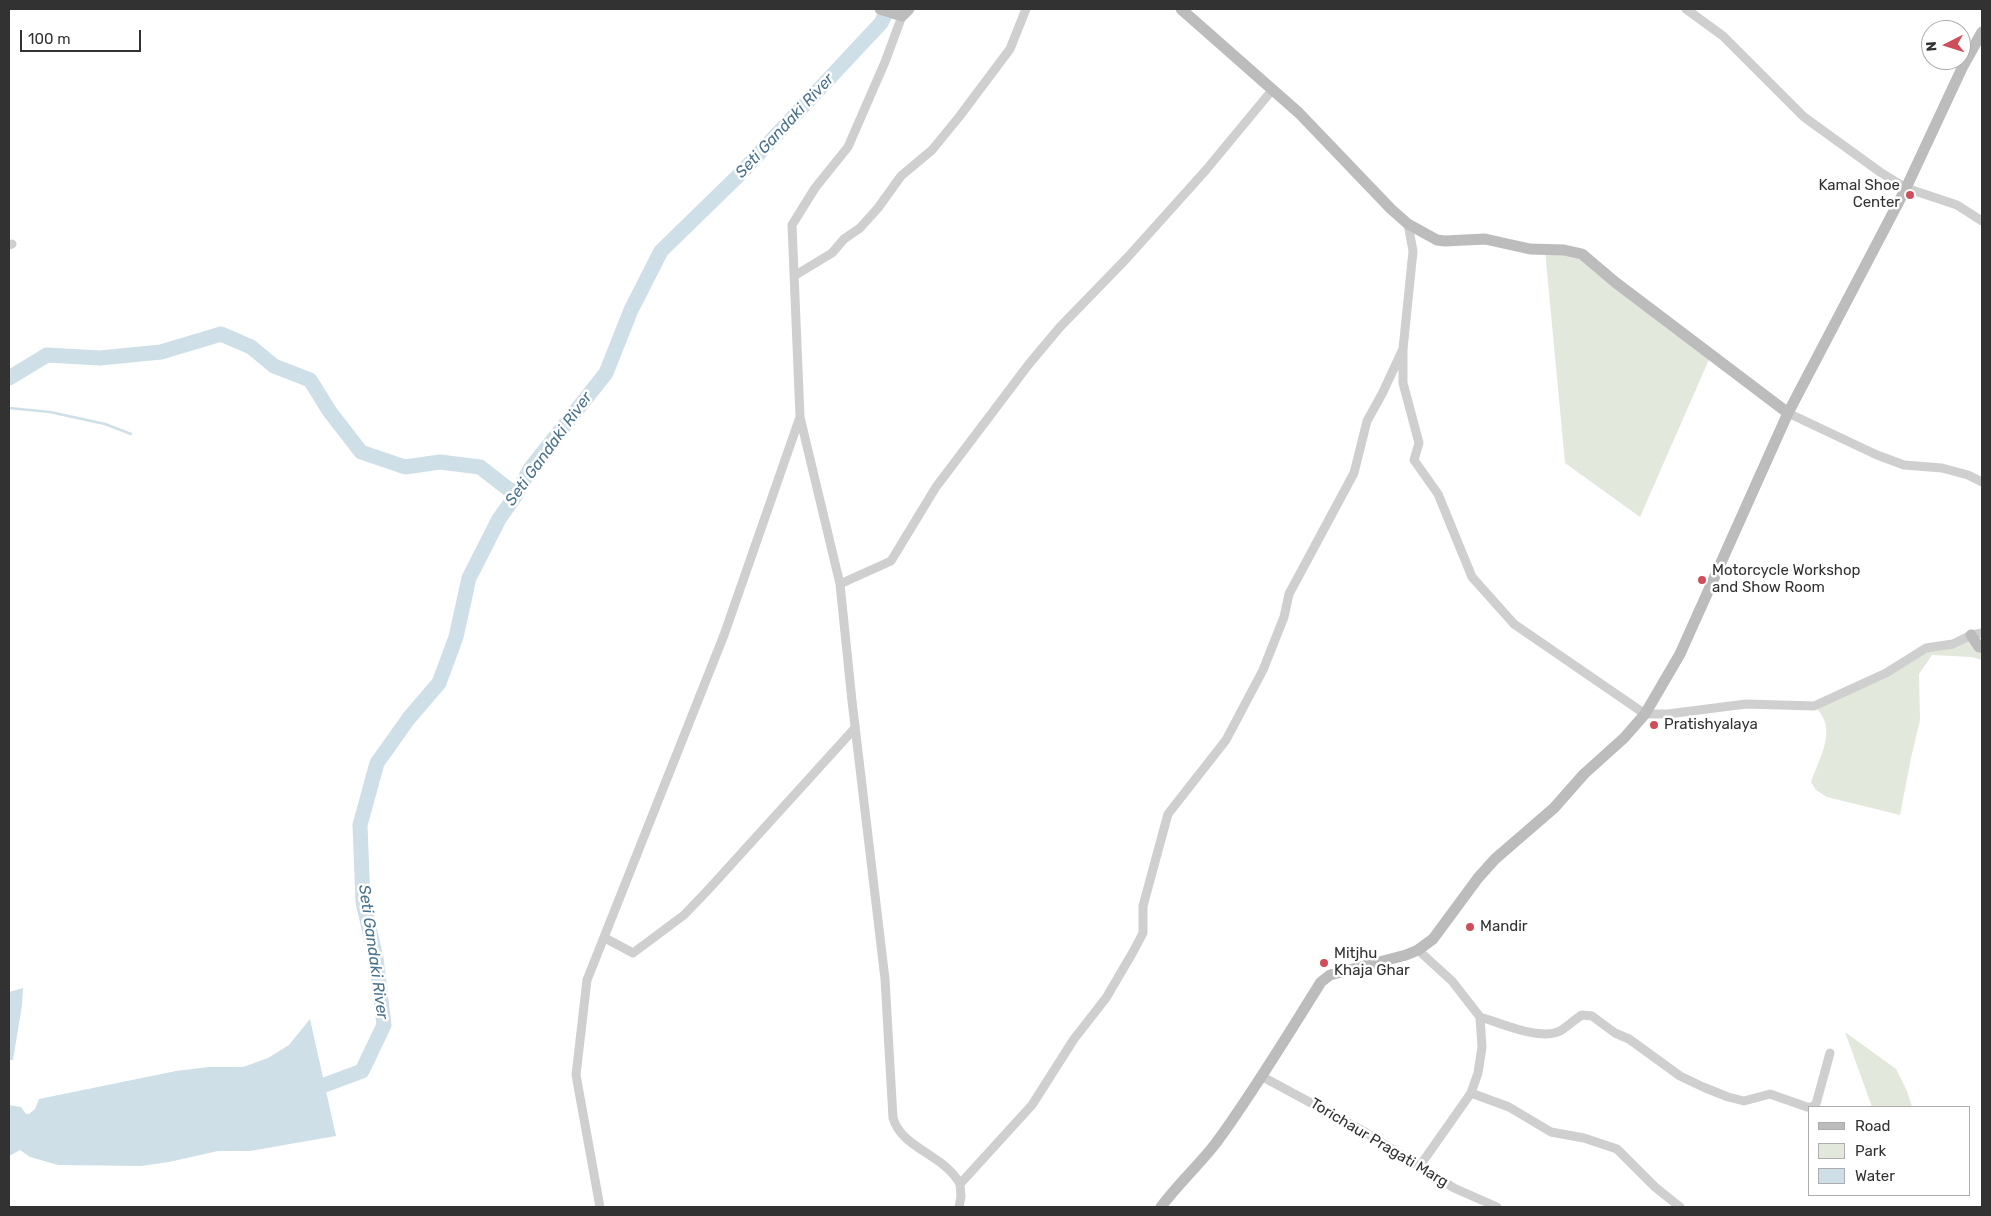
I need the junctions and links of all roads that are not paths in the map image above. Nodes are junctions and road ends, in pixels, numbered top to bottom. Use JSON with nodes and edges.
{"nodes":[{"id":1,"x":880,"y":9,"type":"edge"},
{"id":2,"x":1026,"y":9,"type":"edge"},
{"id":3,"x":1181,"y":9,"type":"edge"},
{"id":4,"x":1686,"y":9,"type":"edge"},
{"id":5,"x":905,"y":12,"type":"edge"},
{"id":6,"x":1982,"y":32,"type":"edge"},
{"id":7,"x":1273,"y":89,"type":"junction"},
{"id":8,"x":1906,"y":188,"type":"junction"},
{"id":9,"x":1982,"y":221,"type":"edge"},
{"id":10,"x":1408,"y":224,"type":"junction"},
{"id":11,"x":794,"y":276,"type":"junction"},
{"id":12,"x":1403,"y":348,"type":"junction"},
{"id":13,"x":1788,"y":413,"type":"junction"},
{"id":14,"x":800,"y":417,"type":"junction"},
{"id":15,"x":1982,"y":482,"type":"edge"},
{"id":16,"x":840,"y":584,"type":"junction"},
{"id":17,"x":1977,"y":634,"type":"edge"},
{"id":18,"x":1982,"y":647,"type":"edge"},
{"id":19,"x":1645,"y":714,"type":"junction"},
{"id":20,"x":855,"y":728,"type":"junction"},
{"id":21,"x":604,"y":938,"type":"junction"},
{"id":22,"x":1418,"y":950,"type":"junction"},
{"id":23,"x":1480,"y":1017,"type":"junction"},
{"id":24,"x":1830,"y":1053,"type":"dead end"},
{"id":25,"x":1261,"y":1076,"type":"junction"},
{"id":26,"x":1471,"y":1093,"type":"junction"},
{"id":27,"x":1813,"y":1106,"type":"edge"},
{"id":28,"x":1808,"y":1107,"type":"edge"},
{"id":29,"x":1419,"y":1167,"type":"junction"},
{"id":30,"x":960,"y":1184,"type":"junction"},
{"id":31,"x":600,"y":1207,"type":"edge"},
{"id":32,"x":959,"y":1207,"type":"edge"},
{"id":33,"x":1162,"y":1207,"type":"edge"},
{"id":34,"x":1497,"y":1207,"type":"edge"},
{"id":35,"x":1680,"y":1207,"type":"edge"}],
"edges":[{"from":1,"to":5,"type":"main road"},
{"from":2,"to":11,"type":"street"},
{"from":3,"to":7,"type":"main road"},
{"from":4,"to":8,"type":"street"},
{"from":5,"to":11,"type":"street"},
{"from":6,"to":8,"type":"main road"},
{"from":7,"to":10,"type":"main road"},
{"from":7,"to":16,"type":"street"},
{"from":8,"to":9,"type":"street"},
{"from":8,"to":13,"type":"main road"},
{"from":10,"to":12,"type":"street"},
{"from":10,"to":13,"type":"main road"},
{"from":11,"to":14,"type":"street"},
{"from":12,"to":19,"type":"street"},
{"from":12,"to":30,"type":"street"},
{"from":13,"to":15,"type":"street"},
{"from":13,"to":19,"type":"main road"},
{"from":14,"to":16,"type":"street"},
{"from":14,"to":21,"type":"street"},
{"from":16,"to":20,"type":"street"},
{"from":17,"to":18,"type":"main road"},
{"from":17,"to":19,"type":"street"},
{"from":19,"to":22,"type":"main road"},
{"from":20,"to":21,"type":"street"},
{"from":20,"to":30,"type":"street"},
{"from":21,"to":31,"type":"street"},
{"from":22,"to":23,"type":"street"},
{"from":22,"to":25,"type":"main road"},
{"from":23,"to":26,"type":"street"},
{"from":23,"to":28,"type":"street"},
{"from":24,"to":27,"type":"street"},
{"from":25,"to":29,"type":"street","name":"Torichaur Pragati Marg"},
{"from":25,"to":33,"type":"main road"},
{"from":26,"to":29,"type":"street"},
{"from":26,"to":35,"type":"street"},
{"from":29,"to":34,"type":"street","name":"Torichaur Pragati Marg"},
{"from":30,"to":32,"type":"street"}]}
